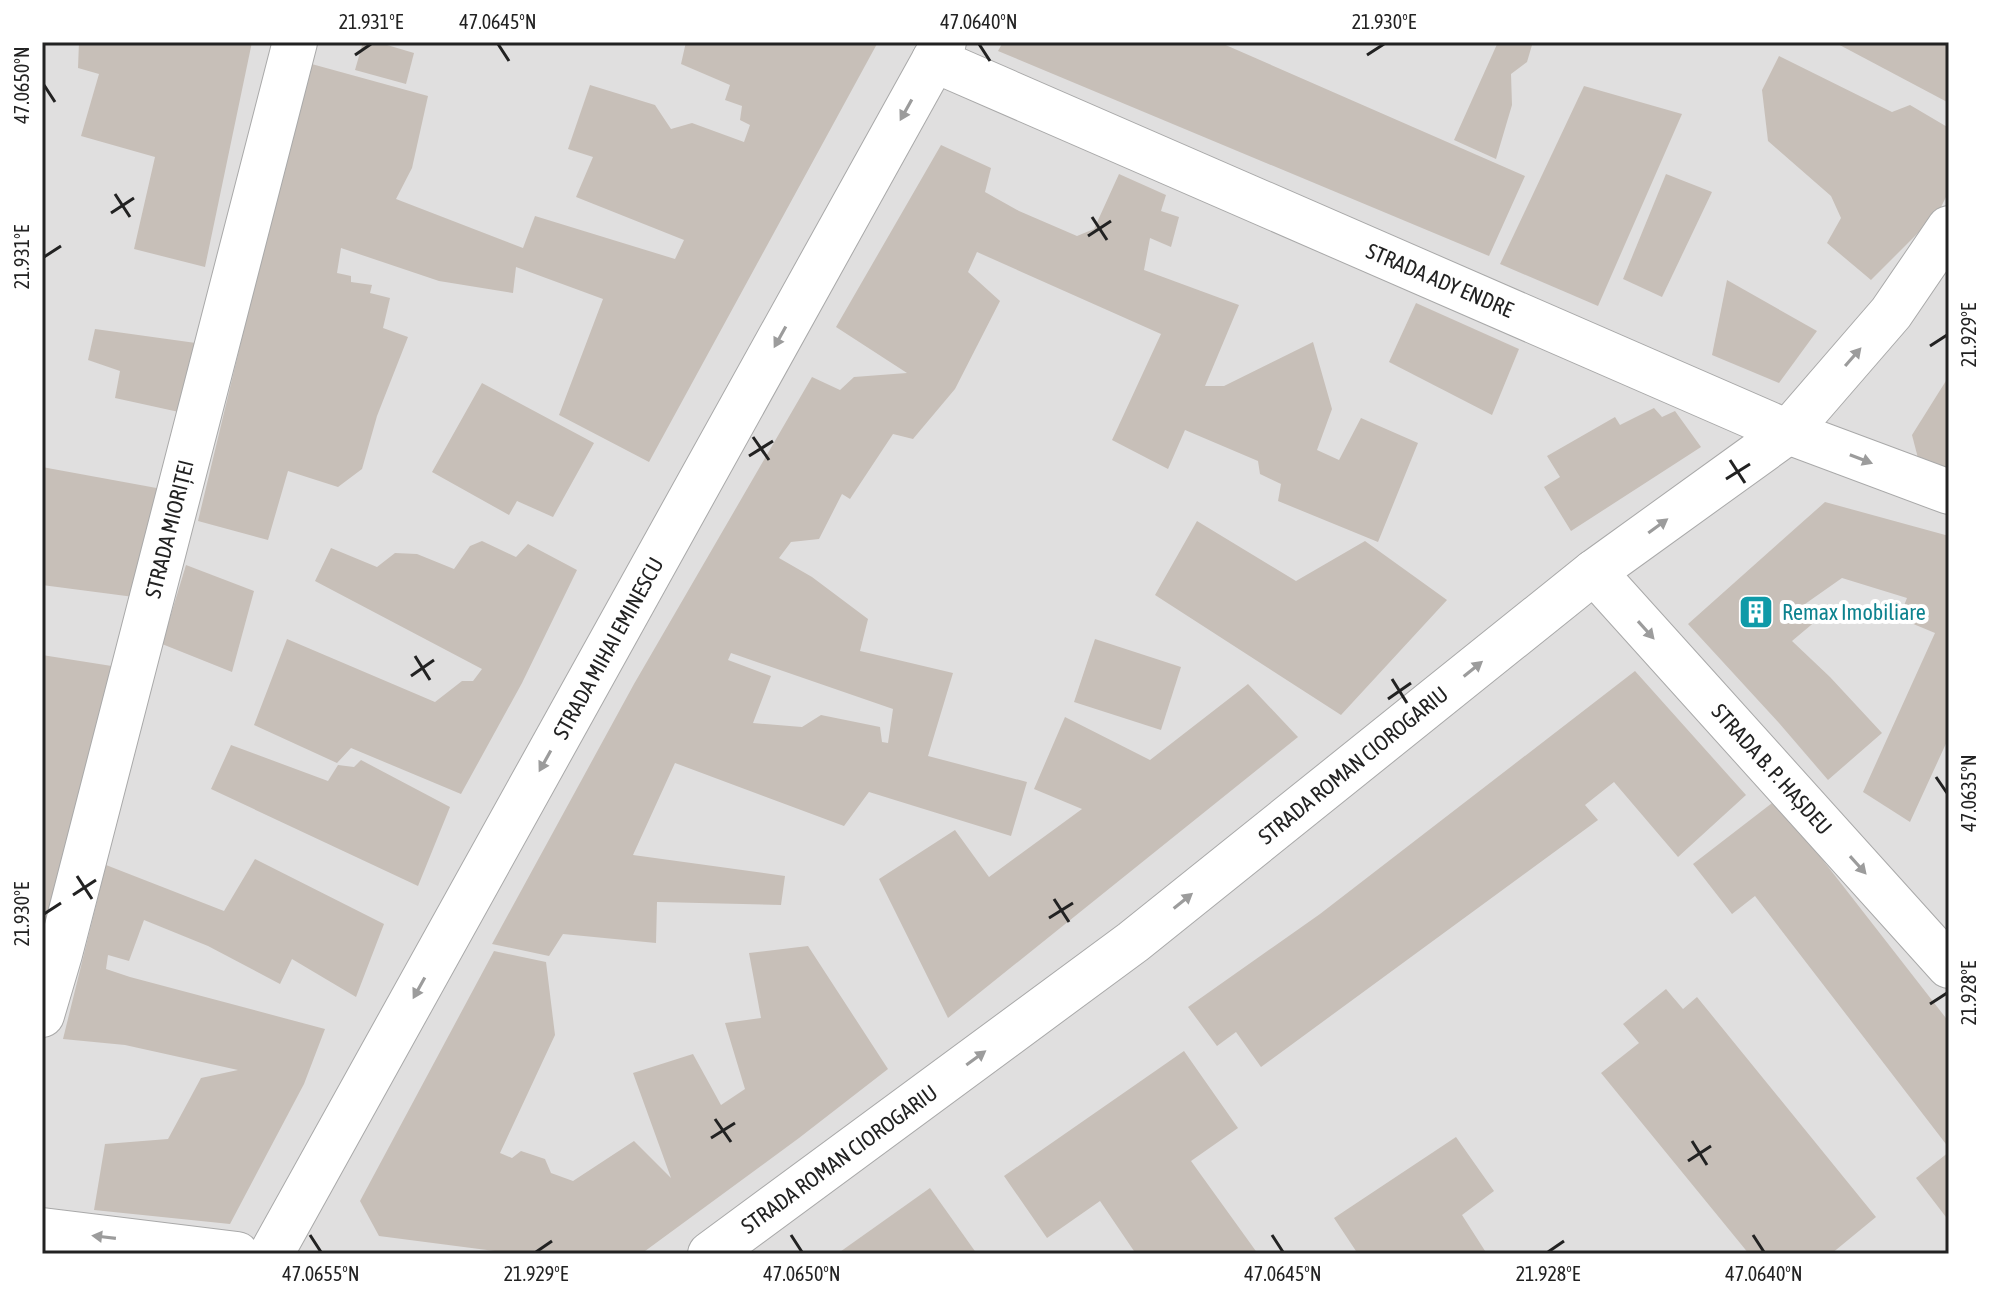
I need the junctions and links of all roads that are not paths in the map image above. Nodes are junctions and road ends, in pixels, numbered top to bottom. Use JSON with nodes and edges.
{"nodes":[{"id":1,"x":295,"y":42,"type":"edge"},
{"id":2,"x":939,"y":51,"type":"edge"},
{"id":3,"x":1949,"y":228,"type":"edge"},
{"id":4,"x":1788,"y":432,"type":"junction"},
{"id":5,"x":1949,"y":492,"type":"edge"},
{"id":6,"x":1594,"y":572,"type":"junction"},
{"id":7,"x":1949,"y":966,"type":"edge"},
{"id":8,"x":42,"y":1015,"type":"edge"},
{"id":9,"x":42,"y":1230,"type":"edge"},
{"id":10,"x":237,"y":1254,"type":"edge"},
{"id":11,"x":271,"y":1254,"type":"edge"},
{"id":12,"x":710,"y":1254,"type":"edge"}],
"edges":[{"from":1,"to":8,"type":"street","name":"STRADA MIORIȚEI"},
{"from":2,"to":4,"type":"street","name":"STRADA ADY ENDRE"},
{"from":2,"to":11,"type":"street","name":"STRADA MIHAI EMINESCU","one_way":true},
{"from":4,"to":3,"type":"street","name":"STRADA ROMAN CIOROGARIU","one_way":true},
{"from":4,"to":5,"type":"street","name":"STRADA ADY ENDRE","one_way":true},
{"from":6,"to":4,"type":"street","name":"STRADA ROMAN CIOROGARIU","one_way":true},
{"from":6,"to":7,"type":"street","name":"STRADA B. P. HAȘDEU","one_way":true},
{"from":12,"to":6,"type":"street","name":"STRADA ROMAN CIOROGARIU","one_way":true},
{"from":10,"to":9,"type":"street","one_way":true}]}
